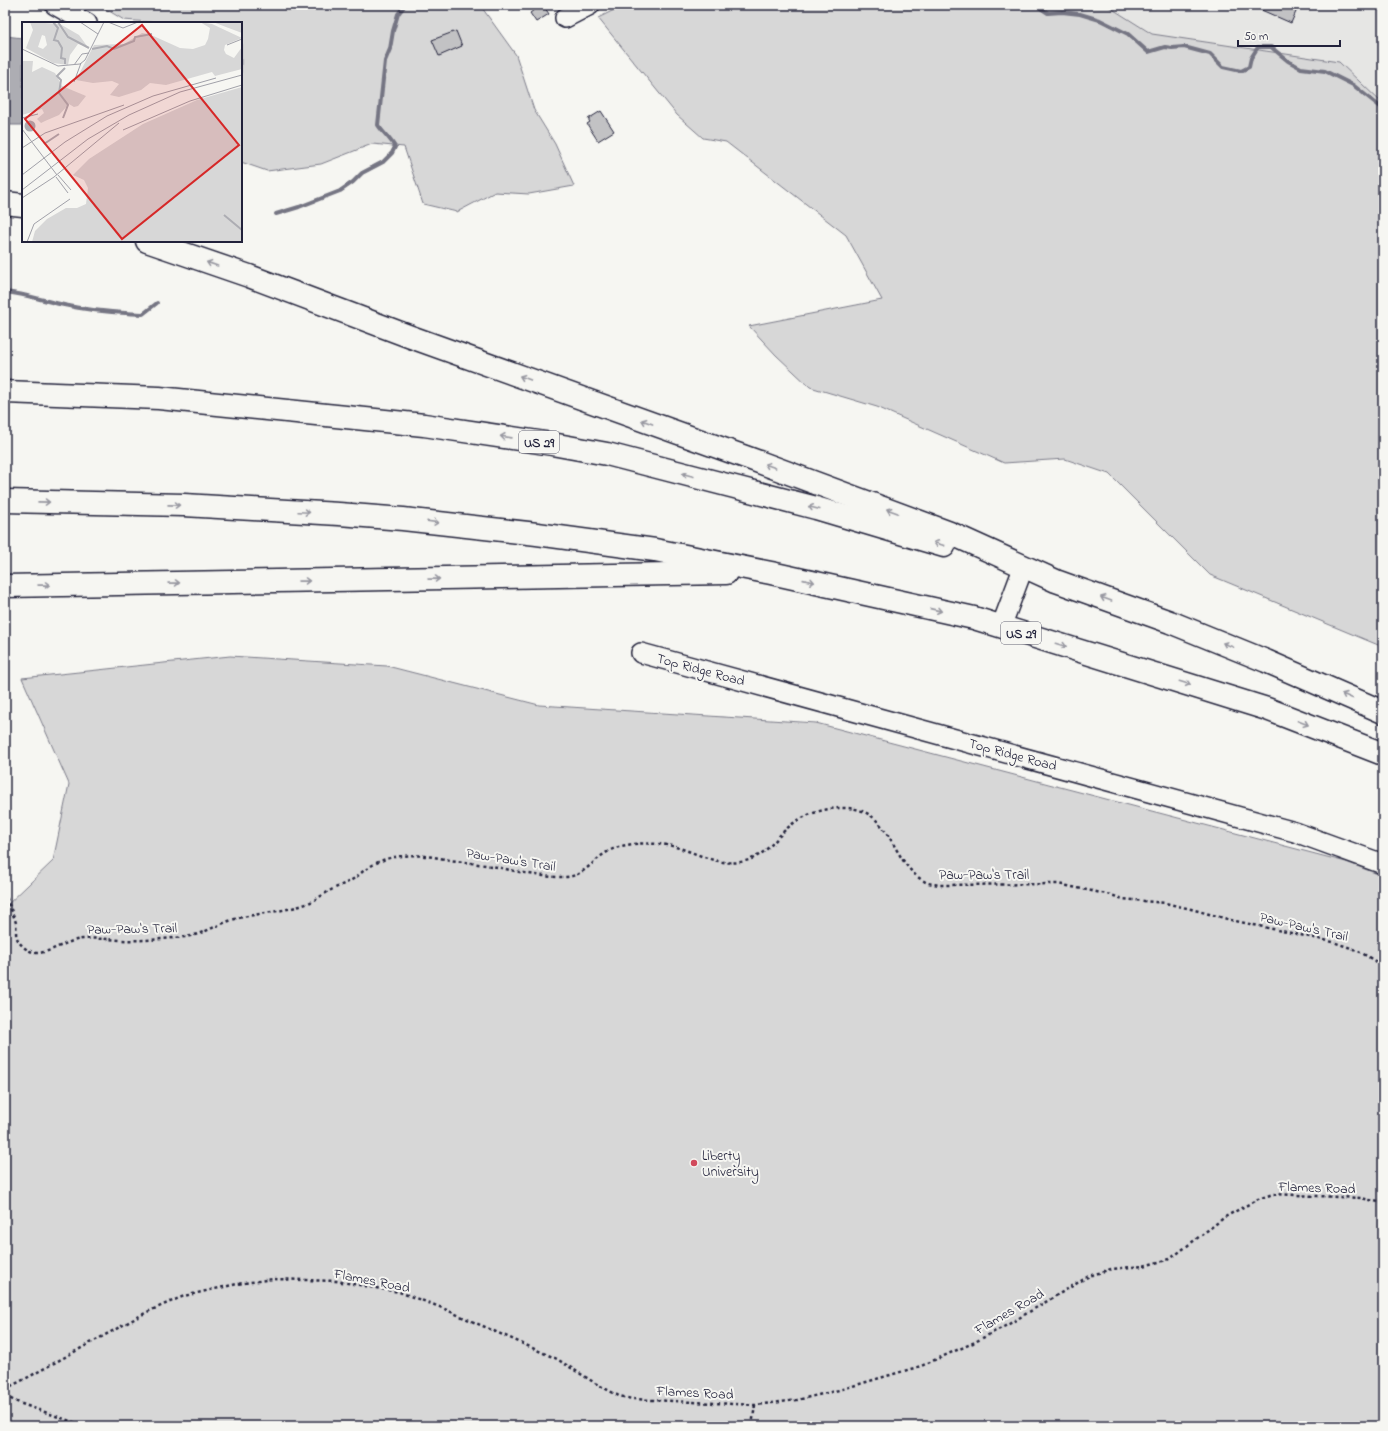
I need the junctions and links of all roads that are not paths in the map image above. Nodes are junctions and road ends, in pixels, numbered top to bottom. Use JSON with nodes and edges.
{"nodes":[{"id":1,"x":55,"y":5,"type":"edge"},
{"id":2,"x":590,"y":5,"type":"edge"},
{"id":3,"x":565,"y":18,"type":"dead end"},
{"id":4,"x":85,"y":22,"type":"edge"},
{"id":5,"x":5,"y":203,"type":"edge"},
{"id":6,"x":22,"y":205,"type":"edge"},
{"id":7,"x":149,"y":242,"type":"edge"},
{"id":8,"x":5,"y":392,"type":"edge"},
{"id":9,"x":5,"y":501,"type":"edge"},
{"id":10,"x":1022,"y":571,"type":"junction"},
{"id":11,"x":771,"y":573,"type":"junction"},
{"id":12,"x":1056,"y":581,"type":"junction"},
{"id":13,"x":5,"y":586,"type":"edge"},
{"id":14,"x":1001,"y":627,"type":"junction"},
{"id":15,"x":641,"y":652,"type":"dead end"},
{"id":16,"x":1383,"y":712,"type":"edge"},
{"id":17,"x":1383,"y":754,"type":"edge"},
{"id":18,"x":1383,"y":864,"type":"edge"}],
"edges":[{"from":1,"to":4,"type":"lane"},
{"from":2,"to":3,"type":"lane"},
{"from":5,"to":6,"type":"highway"},
{"from":12,"to":7,"type":"highway","one_way":true},
{"from":10,"to":8,"type":"highway","number":"US 29","one_way":true},
{"from":9,"to":11,"type":"highway","number":"US 29","one_way":true},
{"from":10,"to":12,"type":"highway","number":"US 29"},
{"from":10,"to":14,"type":"lane"},
{"from":13,"to":11,"type":"highway","one_way":true},
{"from":11,"to":14,"type":"highway","number":"US 29","one_way":true},
{"from":16,"to":12,"type":"highway","number":"US 29","one_way":true},
{"from":14,"to":17,"type":"highway","number":"US 29","one_way":true},
{"from":15,"to":18,"type":"lane","name":"Top Ridge Road"}]}
